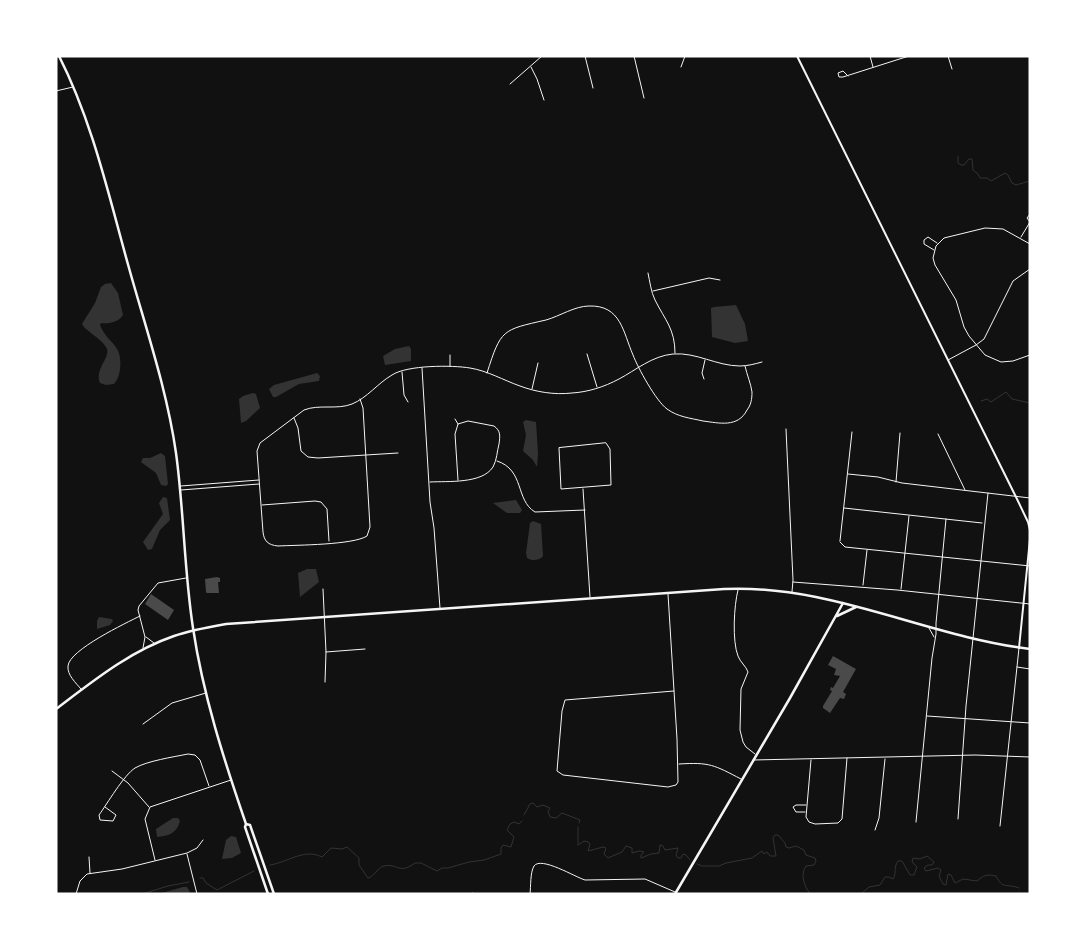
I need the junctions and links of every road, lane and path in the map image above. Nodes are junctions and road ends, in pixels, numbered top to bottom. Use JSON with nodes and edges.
{"nodes":[{"id":1,"x":59,"y":56,"type":"edge"},
{"id":2,"x":542,"y":56,"type":"edge"},
{"id":3,"x":585,"y":56,"type":"edge"},
{"id":4,"x":634,"y":56,"type":"edge"},
{"id":5,"x":685,"y":56,"type":"edge"},
{"id":6,"x":797,"y":56,"type":"edge"},
{"id":7,"x":870,"y":56,"type":"edge"},
{"id":8,"x":909,"y":56,"type":"edge"},
{"id":9,"x":948,"y":56,"type":"edge"},
{"id":10,"x":530,"y":66,"type":"junction"},
{"id":11,"x":681,"y":67,"type":"dead end"},
{"id":12,"x":873,"y":68,"type":"junction"},
{"id":13,"x":952,"y":69,"type":"dead end"},
{"id":14,"x":848,"y":76,"type":"dead end"},
{"id":15,"x":510,"y":84,"type":"dead end"},
{"id":16,"x":73,"y":87,"type":"junction"},
{"id":17,"x":593,"y":88,"type":"dead end"},
{"id":18,"x":56,"y":91,"type":"edge"},
{"id":19,"x":644,"y":98,"type":"dead end"},
{"id":20,"x":544,"y":100,"type":"dead end"},
{"id":21,"x":1030,"y":214,"type":"edge"},
{"id":22,"x":1030,"y":222,"type":"edge"},
{"id":23,"x":1021,"y":238,"type":"junction"},
{"id":24,"x":938,"y":243,"type":"junction"},
{"id":25,"x":1030,"y":244,"type":"edge"},
{"id":26,"x":934,"y":250,"type":"junction"},
{"id":27,"x":1030,"y":269,"type":"edge"},
{"id":28,"x":648,"y":273,"type":"dead end"},
{"id":29,"x":720,"y":280,"type":"dead end"},
{"id":30,"x":652,"y":291,"type":"junction"},
{"id":31,"x":610,"y":306,"type":"dead end"},
{"id":32,"x":608,"y":309,"type":"junction"},
{"id":33,"x":976,"y":345,"type":"junction"},
{"id":34,"x":450,"y":354,"type":"dead end"},
{"id":35,"x":587,"y":354,"type":"dead end"},
{"id":36,"x":675,"y":354,"type":"junction"},
{"id":37,"x":1030,"y":354,"type":"edge"},
{"id":38,"x":705,"y":359,"type":"junction"},
{"id":39,"x":948,"y":360,"type":"junction"},
{"id":40,"x":762,"y":362,"type":"dead end"},
{"id":41,"x":538,"y":363,"type":"dead end"},
{"id":42,"x":450,"y":366,"type":"junction"},
{"id":43,"x":745,"y":366,"type":"junction"},
{"id":44,"x":639,"y":367,"type":"junction"},
{"id":45,"x":422,"y":368,"type":"junction"},
{"id":46,"x":402,"y":371,"type":"junction"},
{"id":47,"x":487,"y":373,"type":"junction"},
{"id":48,"x":704,"y":379,"type":"dead end"},
{"id":49,"x":597,"y":388,"type":"junction"},
{"id":50,"x":531,"y":390,"type":"junction"},
{"id":51,"x":656,"y":395,"type":"junction"},
{"id":52,"x":652,"y":398,"type":"dead end"},
{"id":53,"x":360,"y":400,"type":"junction"},
{"id":54,"x":408,"y":402,"type":"dead end"},
{"id":55,"x":294,"y":417,"type":"junction"},
{"id":56,"x":455,"y":419,"type":"dead end"},
{"id":57,"x":458,"y":424,"type":"junction"},
{"id":58,"x":501,"y":428,"type":"dead end"},
{"id":59,"x":786,"y":428,"type":"dead end"},
{"id":60,"x":498,"y":430,"type":"junction"},
{"id":61,"x":852,"y":432,"type":"dead end"},
{"id":62,"x":900,"y":433,"type":"dead end"},
{"id":63,"x":938,"y":434,"type":"dead end"},
{"id":64,"x":398,"y":453,"type":"dead end"},
{"id":65,"x":304,"y":455,"type":"junction"},
{"id":66,"x":366,"y":455,"type":"junction"},
{"id":67,"x":302,"y":457,"type":"dead end"},
{"id":68,"x":496,"y":460,"type":"junction"},
{"id":69,"x":848,"y":474,"type":"junction"},
{"id":70,"x":260,"y":480,"type":"junction"},
{"id":71,"x":458,"y":480,"type":"junction"},
{"id":72,"x":429,"y":482,"type":"junction"},
{"id":73,"x":896,"y":482,"type":"junction"},
{"id":74,"x":209,"y":484,"type":"junction"},
{"id":75,"x":260,"y":484,"type":"junction"},
{"id":76,"x":180,"y":488,"type":"junction"},
{"id":77,"x":209,"y":488,"type":"junction"},
{"id":78,"x":583,"y":488,"type":"junction"},
{"id":79,"x":965,"y":490,"type":"junction"},
{"id":80,"x":988,"y":493,"type":"junction"},
{"id":81,"x":1016,"y":497,"type":"junction"},
{"id":82,"x":1030,"y":498,"type":"edge"},
{"id":83,"x":262,"y":505,"type":"junction"},
{"id":84,"x":844,"y":508,"type":"junction"},
{"id":85,"x":585,"y":510,"type":"junction"},
{"id":86,"x":909,"y":515,"type":"junction"},
{"id":87,"x":946,"y":519,"type":"junction"},
{"id":88,"x":984,"y":524,"type":"junction"},
{"id":89,"x":1030,"y":530,"type":"edge"},
{"id":90,"x":1030,"y":539,"type":"edge"},
{"id":91,"x":329,"y":542,"type":"junction"},
{"id":92,"x":837,"y":542,"type":"dead end"},
{"id":93,"x":840,"y":542,"type":"junction"},
{"id":94,"x":867,"y":549,"type":"junction"},
{"id":95,"x":904,"y":552,"type":"junction"},
{"id":96,"x":943,"y":556,"type":"junction"},
{"id":97,"x":980,"y":560,"type":"junction"},
{"id":98,"x":1028,"y":565,"type":"edge"},
{"id":99,"x":187,"y":578,"type":"junction"},
{"id":100,"x":793,"y":582,"type":"junction"},
{"id":101,"x":863,"y":587,"type":"junction"},
{"id":102,"x":738,"y":588,"type":"junction"},
{"id":103,"x":323,"y":589,"type":"dead end"},
{"id":104,"x":901,"y":590,"type":"junction"},
{"id":105,"x":792,"y":592,"type":"junction"},
{"id":106,"x":668,"y":593,"type":"junction"},
{"id":107,"x":938,"y":594,"type":"junction"},
{"id":108,"x":590,"y":598,"type":"junction"},
{"id":109,"x":976,"y":598,"type":"junction"},
{"id":110,"x":843,"y":603,"type":"junction"},
{"id":111,"x":1023,"y":603,"type":"junction"},
{"id":112,"x":1030,"y":604,"type":"edge"},
{"id":113,"x":856,"y":607,"type":"junction"},
{"id":114,"x":440,"y":609,"type":"junction"},
{"id":115,"x":140,"y":616,"type":"junction"},
{"id":116,"x":325,"y":616,"type":"junction"},
{"id":117,"x":836,"y":616,"type":"junction"},
{"id":118,"x":929,"y":627,"type":"junction"},
{"id":119,"x":936,"y":629,"type":"junction"},
{"id":120,"x":193,"y":630,"type":"junction"},
{"id":121,"x":145,"y":637,"type":"junction"},
{"id":122,"x":934,"y":637,"type":"junction"},
{"id":123,"x":973,"y":638,"type":"junction"},
{"id":124,"x":154,"y":643,"type":"junction"},
{"id":125,"x":1019,"y":648,"type":"junction"},
{"id":126,"x":143,"y":649,"type":"junction"},
{"id":127,"x":365,"y":649,"type":"dead end"},
{"id":128,"x":1030,"y":649,"type":"edge"},
{"id":129,"x":326,"y":652,"type":"junction"},
{"id":130,"x":1016,"y":667,"type":"junction"},
{"id":131,"x":1030,"y":669,"type":"edge"},
{"id":132,"x":325,"y":682,"type":"dead end"},
{"id":133,"x":82,"y":690,"type":"junction"},
{"id":134,"x":674,"y":691,"type":"junction"},
{"id":135,"x":206,"y":693,"type":"junction"},
{"id":136,"x":56,"y":709,"type":"edge"},
{"id":137,"x":927,"y":716,"type":"junction"},
{"id":138,"x":965,"y":718,"type":"junction"},
{"id":139,"x":1012,"y":722,"type":"junction"},
{"id":140,"x":1030,"y":723,"type":"edge"},
{"id":141,"x":143,"y":724,"type":"dead end"},
{"id":142,"x":756,"y":754,"type":"junction"},
{"id":143,"x":962,"y":755,"type":"junction"},
{"id":144,"x":1008,"y":756,"type":"junction"},
{"id":145,"x":922,"y":757,"type":"junction"},
{"id":146,"x":847,"y":758,"type":"junction"},
{"id":147,"x":885,"y":758,"type":"junction"},
{"id":148,"x":1030,"y":758,"type":"edge"},
{"id":149,"x":811,"y":759,"type":"junction"},
{"id":150,"x":752,"y":760,"type":"junction"},
{"id":151,"x":678,"y":764,"type":"junction"},
{"id":152,"x":112,"y":771,"type":"dead end"},
{"id":153,"x":124,"y":779,"type":"junction"},
{"id":154,"x":741,"y":779,"type":"junction"},
{"id":155,"x":231,"y":780,"type":"junction"},
{"id":156,"x":209,"y":786,"type":"junction"},
{"id":157,"x":806,"y":805,"type":"junction"},
{"id":158,"x":105,"y":807,"type":"junction"},
{"id":159,"x":150,"y":808,"type":"junction"},
{"id":160,"x":806,"y":812,"type":"junction"},
{"id":161,"x":958,"y":819,"type":"dead end"},
{"id":162,"x":916,"y":822,"type":"dead end"},
{"id":163,"x":246,"y":824,"type":"junction"},
{"id":164,"x":1000,"y":826,"type":"dead end"},
{"id":165,"x":875,"y":830,"type":"dead end"},
{"id":166,"x":204,"y":840,"type":"dead end"},
{"id":167,"x":187,"y":853,"type":"junction"},
{"id":168,"x":89,"y":857,"type":"dead end"},
{"id":169,"x":156,"y":861,"type":"junction"},
{"id":170,"x":90,"y":873,"type":"junction"},
{"id":171,"x":675,"y":893,"type":"edge"},
{"id":172,"x":76,"y":894,"type":"edge"},
{"id":173,"x":197,"y":894,"type":"edge"},
{"id":174,"x":268,"y":894,"type":"edge"},
{"id":175,"x":274,"y":894,"type":"edge"},
{"id":176,"x":530,"y":894,"type":"edge"},
{"id":177,"x":768,"y":894,"type":"edge"},
{"id":178,"x":776,"y":894,"type":"edge"}],
"edges":[{"from":1,"to":16,"type":"main road"},
{"from":2,"to":10,"type":"street"},
{"from":3,"to":17,"type":"street"},
{"from":4,"to":19,"type":"street"},
{"from":5,"to":11,"type":"street"},
{"from":6,"to":39,"type":"street"},
{"from":7,"to":12,"type":"street"},
{"from":8,"to":12,"type":"street"},
{"from":9,"to":13,"type":"street"},
{"from":10,"to":15,"type":"street"},
{"from":10,"to":20,"type":"street"},
{"from":12,"to":14,"type":"street"},
{"from":16,"to":18,"type":"street"},
{"from":16,"to":76,"type":"main road"},
{"from":21,"to":22,"type":"street"},
{"from":22,"to":23,"type":"street"},
{"from":23,"to":24,"type":"street"},
{"from":23,"to":25,"type":"street"},
{"from":24,"to":26,"type":"street"},
{"from":24,"to":26,"type":"street"},
{"from":26,"to":33,"type":"street"},
{"from":27,"to":33,"type":"street"},
{"from":28,"to":30,"type":"street"},
{"from":29,"to":30,"type":"street"},
{"from":30,"to":36,"type":"street"},
{"from":31,"to":32,"type":"street"},
{"from":32,"to":44,"type":"street"},
{"from":32,"to":47,"type":"street"},
{"from":33,"to":37,"type":"street"},
{"from":33,"to":39,"type":"street"},
{"from":34,"to":42,"type":"street"},
{"from":35,"to":49,"type":"street"},
{"from":36,"to":38,"type":"street"},
{"from":36,"to":44,"type":"street"},
{"from":38,"to":43,"type":"street"},
{"from":38,"to":48,"type":"street"},
{"from":39,"to":81,"type":"street"},
{"from":40,"to":43,"type":"street"},
{"from":41,"to":50,"type":"street"},
{"from":42,"to":45,"type":"street"},
{"from":42,"to":47,"type":"street"},
{"from":43,"to":51,"type":"street"},
{"from":44,"to":49,"type":"street"},
{"from":44,"to":51,"type":"street"},
{"from":45,"to":46,"type":"street"},
{"from":45,"to":72,"type":"street"},
{"from":46,"to":53,"type":"street"},
{"from":46,"to":54,"type":"street"},
{"from":47,"to":50,"type":"street"},
{"from":49,"to":50,"type":"street"},
{"from":51,"to":52,"type":"street"},
{"from":53,"to":55,"type":"street"},
{"from":53,"to":66,"type":"street"},
{"from":55,"to":65,"type":"street"},
{"from":55,"to":70,"type":"street"},
{"from":56,"to":57,"type":"street"},
{"from":57,"to":60,"type":"street"},
{"from":57,"to":71,"type":"street"},
{"from":58,"to":60,"type":"street"},
{"from":59,"to":100,"type":"street"},
{"from":60,"to":68,"type":"street"},
{"from":61,"to":69,"type":"street"},
{"from":62,"to":73,"type":"street"},
{"from":63,"to":79,"type":"street"},
{"from":64,"to":66,"type":"street"},
{"from":65,"to":66,"type":"street"},
{"from":65,"to":67,"type":"street"},
{"from":66,"to":91,"type":"street"},
{"from":68,"to":71,"type":"street"},
{"from":68,"to":85,"type":"street"},
{"from":69,"to":73,"type":"street"},
{"from":69,"to":84,"type":"street"},
{"from":70,"to":74,"type":"street"},
{"from":70,"to":75,"type":"street"},
{"from":71,"to":72,"type":"street"},
{"from":72,"to":114,"type":"street"},
{"from":73,"to":79,"type":"street"},
{"from":74,"to":76,"type":"street"},
{"from":74,"to":77,"type":"street"},
{"from":75,"to":77,"type":"street"},
{"from":75,"to":83,"type":"street"},
{"from":76,"to":77,"type":"street"},
{"from":76,"to":99,"type":"main road"},
{"from":78,"to":78,"type":"street"},
{"from":78,"to":85,"type":"street"},
{"from":79,"to":80,"type":"street"},
{"from":80,"to":81,"type":"street"},
{"from":80,"to":88,"type":"street"},
{"from":81,"to":82,"type":"street"},
{"from":81,"to":89,"type":"street"},
{"from":83,"to":91,"type":"street"},
{"from":83,"to":91,"type":"street"},
{"from":84,"to":86,"type":"street"},
{"from":84,"to":93,"type":"street"},
{"from":85,"to":108,"type":"street"},
{"from":86,"to":87,"type":"street"},
{"from":86,"to":95,"type":"street"},
{"from":87,"to":88,"type":"street"},
{"from":87,"to":96,"type":"street"},
{"from":88,"to":97,"type":"street"},
{"from":90,"to":98,"type":"street"},
{"from":92,"to":93,"type":"street"},
{"from":93,"to":94,"type":"street"},
{"from":94,"to":95,"type":"street"},
{"from":94,"to":101,"type":"street"},
{"from":95,"to":96,"type":"street"},
{"from":95,"to":104,"type":"street"},
{"from":96,"to":97,"type":"street"},
{"from":96,"to":107,"type":"street"},
{"from":97,"to":98,"type":"street"},
{"from":97,"to":109,"type":"street"},
{"from":98,"to":111,"type":"street"},
{"from":99,"to":115,"type":"street"},
{"from":99,"to":120,"type":"main road"},
{"from":100,"to":101,"type":"street"},
{"from":100,"to":105,"type":"street"},
{"from":101,"to":104,"type":"street"},
{"from":102,"to":105,"type":"main road"},
{"from":102,"to":106,"type":"main road"},
{"from":102,"to":142,"type":"street"},
{"from":103,"to":116,"type":"street"},
{"from":104,"to":107,"type":"street"},
{"from":105,"to":110,"type":"main road"},
{"from":106,"to":108,"type":"main road"},
{"from":106,"to":134,"type":"street"},
{"from":107,"to":109,"type":"street"},
{"from":107,"to":119,"type":"street"},
{"from":108,"to":114,"type":"main road"},
{"from":109,"to":111,"type":"street"},
{"from":109,"to":123,"type":"street"},
{"from":110,"to":113,"type":"main road"},
{"from":110,"to":117,"type":"main road"},
{"from":111,"to":112,"type":"street"},
{"from":111,"to":125,"type":"street"},
{"from":113,"to":117,"type":"main road"},
{"from":113,"to":118,"type":"main road"},
{"from":114,"to":116,"type":"main road"},
{"from":115,"to":121,"type":"street"},
{"from":115,"to":133,"type":"street"},
{"from":116,"to":120,"type":"main road"},
{"from":116,"to":129,"type":"street"},
{"from":117,"to":142,"type":"main road"},
{"from":118,"to":119,"type":"main road"},
{"from":118,"to":122,"type":"street"},
{"from":119,"to":122,"type":"street"},
{"from":119,"to":123,"type":"main road"},
{"from":120,"to":124,"type":"main road"},
{"from":120,"to":135,"type":"main road"},
{"from":121,"to":124,"type":"street"},
{"from":121,"to":126,"type":"street"},
{"from":122,"to":137,"type":"street"},
{"from":123,"to":125,"type":"main road"},
{"from":123,"to":138,"type":"street"},
{"from":124,"to":126,"type":"main road"},
{"from":125,"to":128,"type":"main road"},
{"from":125,"to":130,"type":"street"},
{"from":126,"to":133,"type":"main road"},
{"from":127,"to":129,"type":"street"},
{"from":129,"to":132,"type":"street"},
{"from":130,"to":131,"type":"street"},
{"from":130,"to":139,"type":"street"},
{"from":133,"to":136,"type":"main road"},
{"from":134,"to":151,"type":"street"},
{"from":134,"to":151,"type":"street"},
{"from":135,"to":141,"type":"street"},
{"from":135,"to":155,"type":"main road"},
{"from":137,"to":138,"type":"street"},
{"from":137,"to":145,"type":"street"},
{"from":138,"to":139,"type":"street"},
{"from":138,"to":143,"type":"street"},
{"from":139,"to":140,"type":"street"},
{"from":139,"to":144,"type":"street"},
{"from":142,"to":150,"type":"main road"},
{"from":143,"to":144,"type":"street"},
{"from":143,"to":145,"type":"street"},
{"from":143,"to":161,"type":"street"},
{"from":144,"to":148,"type":"street"},
{"from":144,"to":164,"type":"street"},
{"from":145,"to":147,"type":"street"},
{"from":145,"to":162,"type":"street"},
{"from":146,"to":147,"type":"street"},
{"from":146,"to":149,"type":"street"},
{"from":146,"to":160,"type":"street"},
{"from":147,"to":165,"type":"street"},
{"from":149,"to":150,"type":"street"},
{"from":149,"to":157,"type":"street"},
{"from":150,"to":154,"type":"main road"},
{"from":151,"to":154,"type":"street"},
{"from":152,"to":153,"type":"street"},
{"from":153,"to":156,"type":"street"},
{"from":153,"to":158,"type":"street"},
{"from":153,"to":159,"type":"street"},
{"from":154,"to":171,"type":"main road"},
{"from":155,"to":156,"type":"street"},
{"from":155,"to":163,"type":"main road"},
{"from":156,"to":159,"type":"street"},
{"from":157,"to":160,"type":"street"},
{"from":157,"to":160,"type":"street"},
{"from":158,"to":158,"type":"street"},
{"from":159,"to":169,"type":"street"},
{"from":163,"to":174,"type":"main road"},
{"from":163,"to":175,"type":"main road"},
{"from":166,"to":167,"type":"street"},
{"from":167,"to":169,"type":"street"},
{"from":167,"to":173,"type":"street"},
{"from":168,"to":170,"type":"street"},
{"from":169,"to":170,"type":"street"},
{"from":170,"to":172,"type":"street"},
{"from":171,"to":176,"type":"street"},
{"from":177,"to":178,"type":"street"}]}
